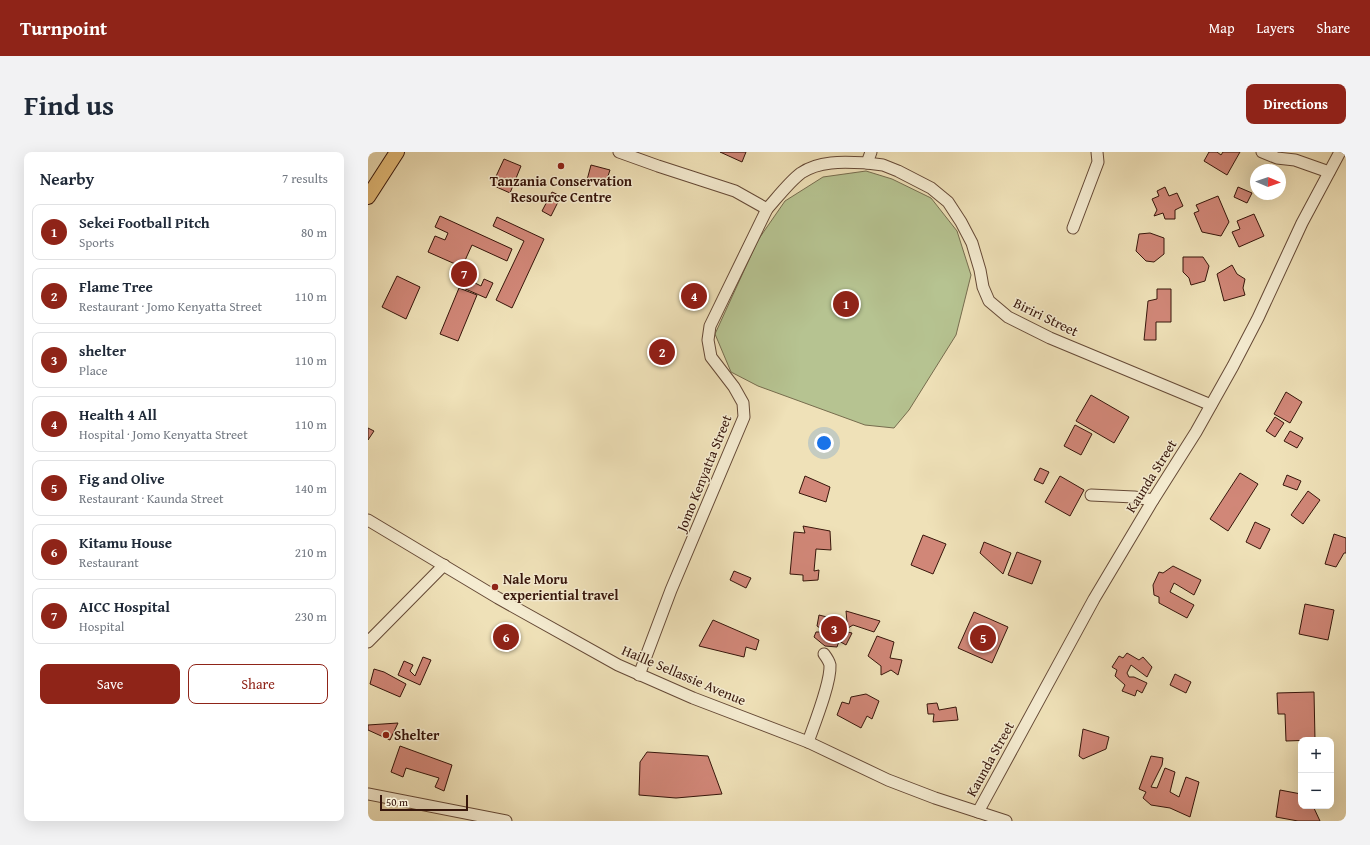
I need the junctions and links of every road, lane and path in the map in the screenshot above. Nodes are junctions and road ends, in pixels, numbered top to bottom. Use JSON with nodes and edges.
{"nodes":[{"id":1,"x":397,"y":152,"type":"edge"},
{"id":2,"x":620,"y":152,"type":"edge"},
{"id":3,"x":871,"y":152,"type":"edge"},
{"id":4,"x":1097,"y":152,"type":"edge"},
{"id":5,"x":1262,"y":152,"type":"edge"},
{"id":6,"x":1340,"y":152,"type":"edge"},
{"id":7,"x":867,"y":163,"type":"junction"},
{"id":8,"x":1329,"y":172,"type":"junction"},
{"id":9,"x":369,"y":192,"type":"edge"},
{"id":10,"x":768,"y":210,"type":"junction"},
{"id":11,"x":1073,"y":228,"type":"dead end"},
{"id":12,"x":1211,"y":405,"type":"junction"},
{"id":13,"x":1091,"y":495,"type":"dead end"},
{"id":14,"x":1153,"y":500,"type":"junction"},
{"id":15,"x":368,"y":520,"type":"edge"},
{"id":16,"x":444,"y":565,"type":"junction"},
{"id":17,"x":368,"y":642,"type":"edge"},
{"id":18,"x":824,"y":654,"type":"dead end"},
{"id":19,"x":638,"y":675,"type":"junction"},
{"id":20,"x":808,"y":742,"type":"junction"},
{"id":21,"x":368,"y":794,"type":"edge"},
{"id":22,"x":978,"y":812,"type":"junction"},
{"id":23,"x":506,"y":821,"type":"edge"},
{"id":24,"x":1006,"y":821,"type":"edge"}],
"edges":[{"from":1,"to":9,"type":"main road"},
{"from":2,"to":10,"type":"street"},
{"from":3,"to":7,"type":"street"},
{"from":4,"to":11,"type":"street"},
{"from":5,"to":8,"type":"street"},
{"from":6,"to":8,"type":"street","name":"Kaunda Street"},
{"from":7,"to":10,"type":"street","name":"Jomo Kenyatta Street"},
{"from":7,"to":12,"type":"street","name":"Biriri Street"},
{"from":8,"to":12,"type":"street","name":"Kaunda Street"},
{"from":10,"to":19,"type":"street","name":"Jomo Kenyatta Street"},
{"from":12,"to":14,"type":"street","name":"Kaunda Street"},
{"from":13,"to":14,"type":"street"},
{"from":14,"to":22,"type":"street","name":"Kaunda Street"},
{"from":15,"to":16,"type":"street","name":"Haille Sellassie Avenue"},
{"from":16,"to":17,"type":"street"},
{"from":16,"to":19,"type":"street","name":"Haille Sellassie Avenue"},
{"from":18,"to":20,"type":"street"},
{"from":19,"to":20,"type":"street","name":"Haille Sellassie Avenue"},
{"from":20,"to":22,"type":"street","name":"Haille Sellassie Avenue"},
{"from":21,"to":23,"type":"street"},
{"from":22,"to":24,"type":"street","name":"Haille Sellassie Avenue"}]}
